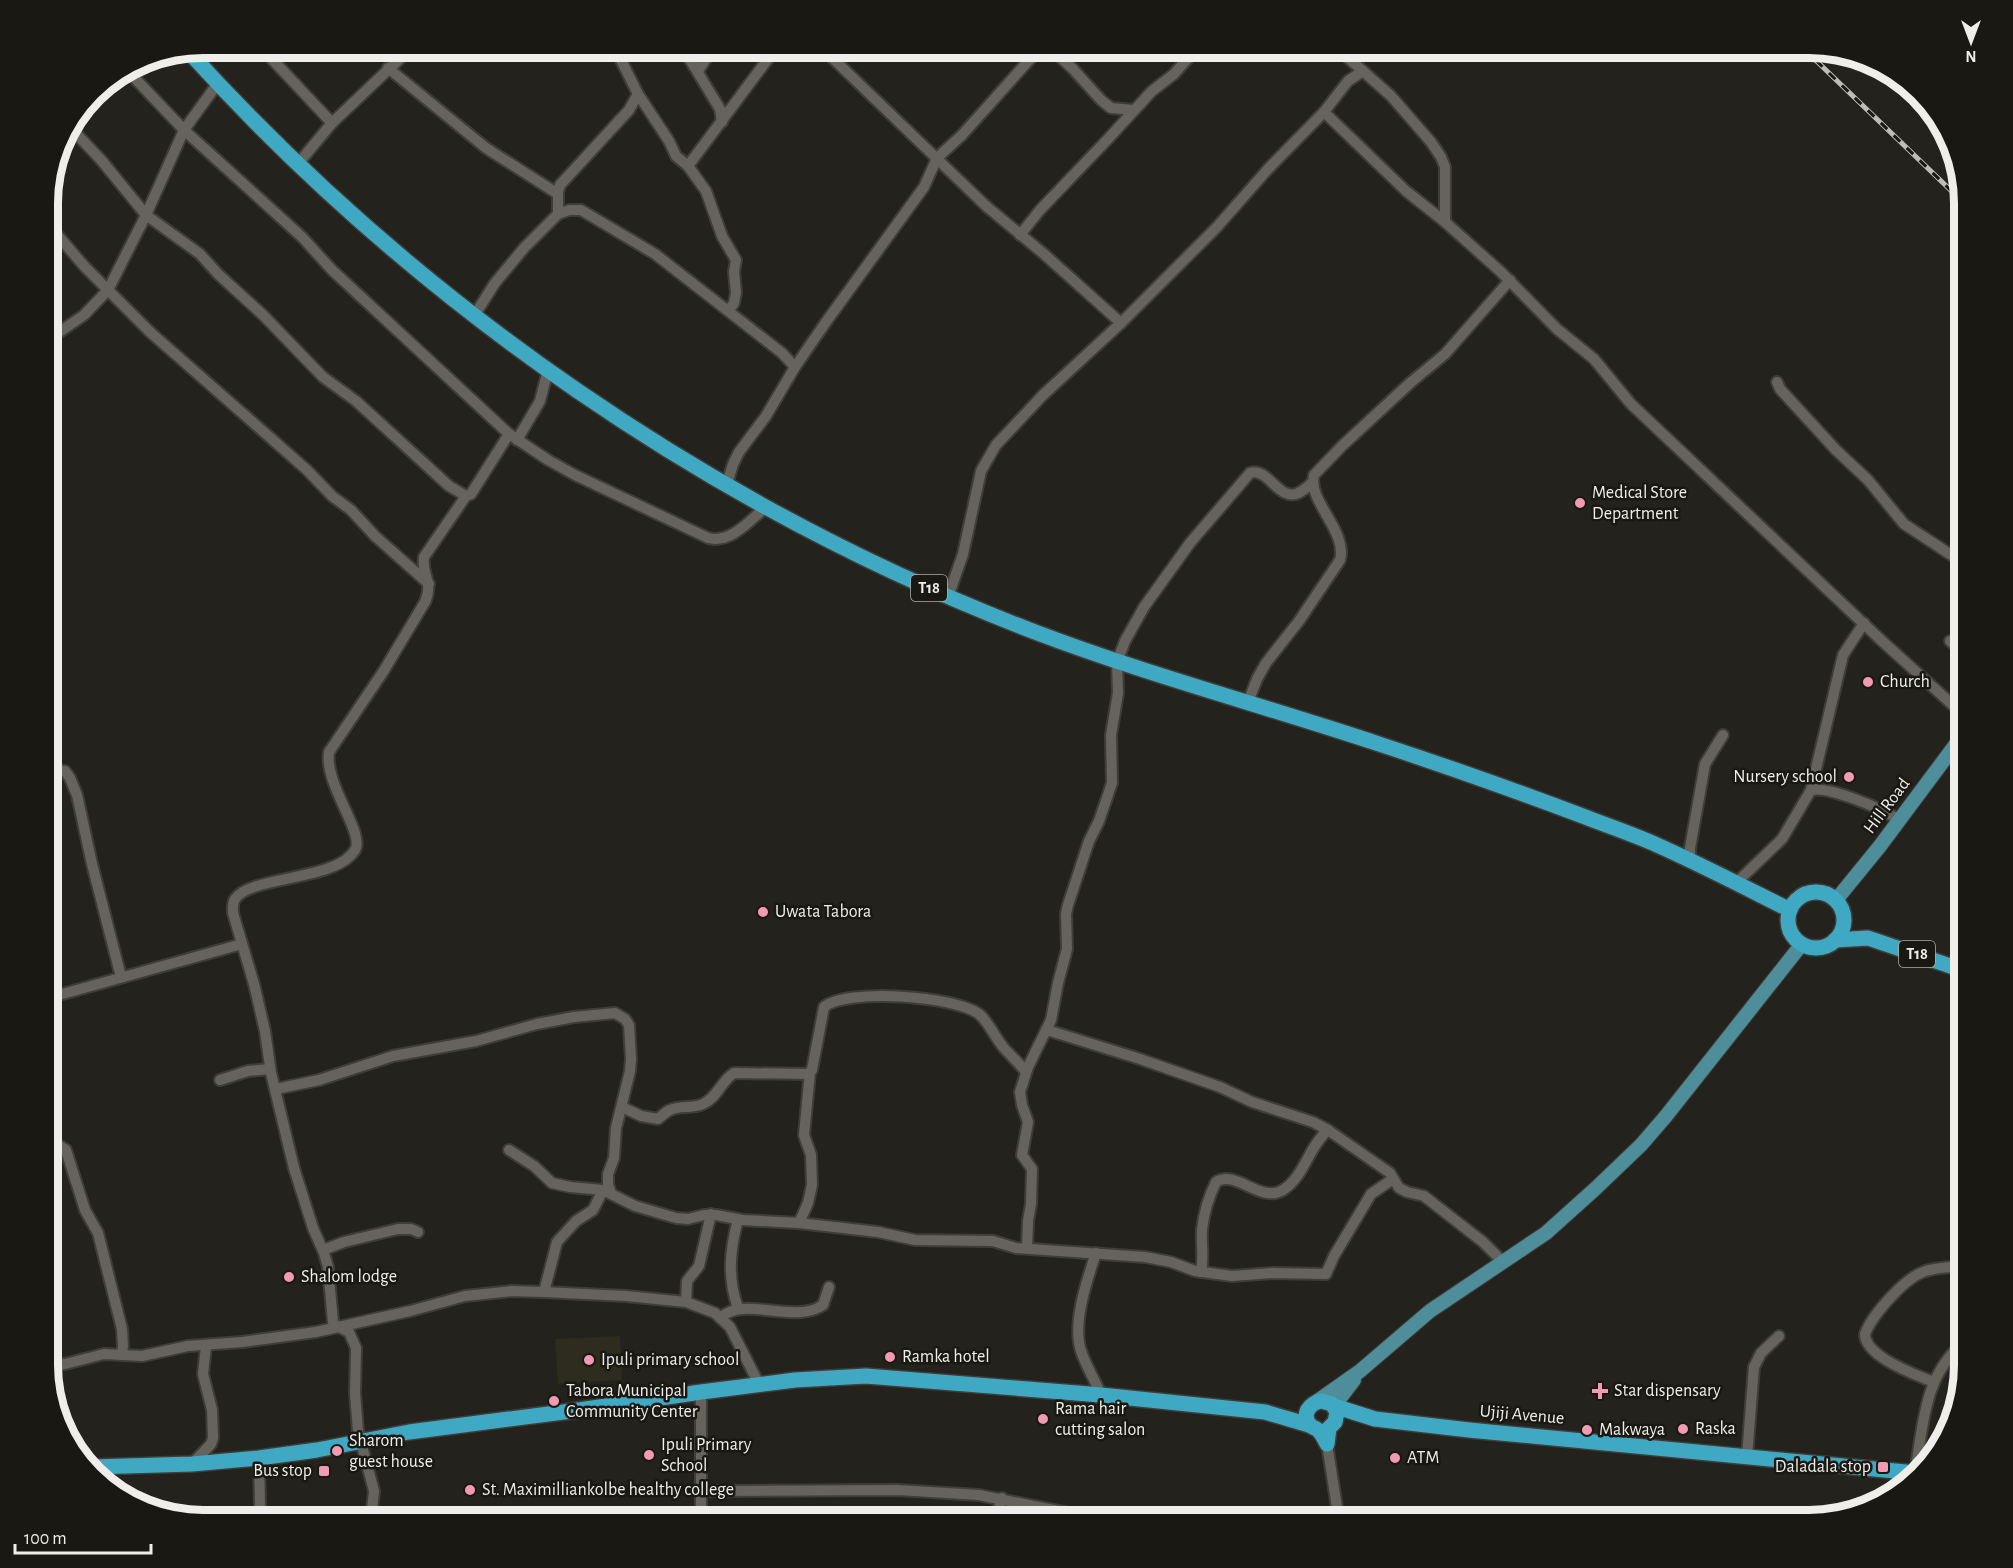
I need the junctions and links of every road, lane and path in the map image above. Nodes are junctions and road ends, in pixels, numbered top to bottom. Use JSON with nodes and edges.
{"nodes":[{"id":1,"x":196,"y":59,"type":"edge"},
{"id":2,"x":272,"y":59,"type":"edge"},
{"id":3,"x":398,"y":59,"type":"edge"},
{"id":4,"x":621,"y":59,"type":"edge"},
{"id":5,"x":690,"y":59,"type":"edge"},
{"id":6,"x":706,"y":59,"type":"edge"},
{"id":7,"x":768,"y":59,"type":"edge"},
{"id":8,"x":834,"y":59,"type":"edge"},
{"id":9,"x":1031,"y":59,"type":"edge"},
{"id":10,"x":1062,"y":59,"type":"edge"},
{"id":11,"x":1187,"y":59,"type":"edge"},
{"id":12,"x":1350,"y":60,"type":"joint"},
{"id":13,"x":388,"y":68,"type":"junction"},
{"id":14,"x":698,"y":71,"type":"junction"},
{"id":15,"x":1363,"y":71,"type":"junction"},
{"id":16,"x":134,"y":76,"type":"edge"},
{"id":17,"x":1348,"y":81,"type":"junction"},
{"id":18,"x":218,"y":83,"type":"junction"},
{"id":19,"x":638,"y":93,"type":"junction"},
{"id":20,"x":1134,"y":110,"type":"junction"},
{"id":21,"x":1324,"y":112,"type":"junction"},
{"id":22,"x":722,"y":122,"type":"junction"},
{"id":23,"x":332,"y":123,"type":"junction"},
{"id":24,"x":184,"y":130,"type":"junction"},
{"id":25,"x":76,"y":134,"type":"edge"},
{"id":26,"x":937,"y":158,"type":"junction"},
{"id":27,"x":297,"y":165,"type":"junction"},
{"id":28,"x":688,"y":166,"type":"junction"},
{"id":29,"x":558,"y":194,"type":"junction"},
{"id":30,"x":558,"y":214,"type":"junction"},
{"id":31,"x":146,"y":215,"type":"junction"},
{"id":32,"x":1445,"y":222,"type":"junction"},
{"id":33,"x":1020,"y":235,"type":"junction"},
{"id":34,"x":59,"y":237,"type":"edge"},
{"id":35,"x":1510,"y":280,"type":"junction"},
{"id":36,"x":108,"y":290,"type":"junction"},
{"id":37,"x":729,"y":310,"type":"junction"},
{"id":38,"x":474,"y":316,"type":"junction"},
{"id":39,"x":1120,"y":323,"type":"junction"},
{"id":40,"x":59,"y":332,"type":"edge"},
{"id":41,"x":795,"y":367,"type":"junction"},
{"id":42,"x":548,"y":370,"type":"junction"},
{"id":43,"x":1777,"y":382,"type":"dead end"},
{"id":44,"x":513,"y":437,"type":"junction"},
{"id":45,"x":1312,"y":483,"type":"junction"},
{"id":46,"x":727,"y":484,"type":"junction"},
{"id":47,"x":466,"y":496,"type":"junction"},
{"id":48,"x":766,"y":507,"type":"junction"},
{"id":49,"x":1954,"y":557,"type":"edge"},
{"id":50,"x":429,"y":584,"type":"junction"},
{"id":51,"x":948,"y":597,"type":"junction"},
{"id":52,"x":1864,"y":623,"type":"junction"},
{"id":53,"x":1950,"y":641,"type":"dead end"},
{"id":54,"x":1954,"y":644,"type":"edge"},
{"id":55,"x":1117,"y":662,"type":"junction"},
{"id":56,"x":1248,"y":702,"type":"junction"},
{"id":57,"x":1954,"y":706,"type":"edge"},
{"id":58,"x":1723,"y":735,"type":"dead end"},
{"id":59,"x":1954,"y":747,"type":"edge"},
{"id":60,"x":59,"y":770,"type":"edge"},
{"id":61,"x":1811,"y":790,"type":"junction"},
{"id":62,"x":1899,"y":820,"type":"junction"},
{"id":63,"x":1690,"y":861,"type":"junction"},
{"id":64,"x":1736,"y":883,"type":"junction"},
{"id":65,"x":1836,"y":900,"type":"junction"},
{"id":66,"x":1790,"y":910,"type":"junction"},
{"id":67,"x":1844,"y":916,"type":"junction"},
{"id":68,"x":1868,"y":938,"type":"junction"},
{"id":69,"x":1835,"y":940,"type":"junction"},
{"id":70,"x":242,"y":944,"type":"junction"},
{"id":71,"x":1802,"y":944,"type":"junction"},
{"id":72,"x":1954,"y":967,"type":"edge"},
{"id":73,"x":121,"y":977,"type":"junction"},
{"id":74,"x":59,"y":995,"type":"edge"},
{"id":75,"x":1047,"y":1030,"type":"junction"},
{"id":76,"x":270,"y":1069,"type":"junction"},
{"id":77,"x":810,"y":1072,"type":"junction"},
{"id":78,"x":1026,"y":1072,"type":"junction"},
{"id":79,"x":220,"y":1080,"type":"dead end"},
{"id":80,"x":276,"y":1089,"type":"junction"},
{"id":81,"x":622,"y":1107,"type":"junction"},
{"id":82,"x":1328,"y":1130,"type":"junction"},
{"id":83,"x":59,"y":1146,"type":"edge"},
{"id":84,"x":509,"y":1150,"type":"dead end"},
{"id":85,"x":1393,"y":1179,"type":"junction"},
{"id":86,"x":607,"y":1192,"type":"junction"},
{"id":87,"x":711,"y":1214,"type":"junction"},
{"id":88,"x":738,"y":1219,"type":"junction"},
{"id":89,"x":800,"y":1223,"type":"junction"},
{"id":90,"x":418,"y":1232,"type":"dead end"},
{"id":91,"x":1027,"y":1248,"type":"junction"},
{"id":92,"x":323,"y":1250,"type":"junction"},
{"id":93,"x":1096,"y":1253,"type":"junction"},
{"id":94,"x":1503,"y":1262,"type":"junction"},
{"id":95,"x":1954,"y":1267,"type":"edge"},
{"id":96,"x":1201,"y":1272,"type":"junction"},
{"id":97,"x":829,"y":1287,"type":"dead end"},
{"id":98,"x":543,"y":1292,"type":"junction"},
{"id":99,"x":687,"y":1302,"type":"junction"},
{"id":100,"x":738,"y":1308,"type":"junction"},
{"id":101,"x":720,"y":1318,"type":"junction"},
{"id":102,"x":338,"y":1327,"type":"junction"},
{"id":103,"x":1779,"y":1336,"type":"dead end"},
{"id":104,"x":206,"y":1346,"type":"junction"},
{"id":105,"x":1954,"y":1353,"type":"edge"},
{"id":106,"x":122,"y":1354,"type":"junction"},
{"id":107,"x":59,"y":1364,"type":"edge"},
{"id":108,"x":1360,"y":1371,"type":"junction"},
{"id":109,"x":1933,"y":1382,"type":"junction"},
{"id":110,"x":759,"y":1384,"type":"junction"},
{"id":111,"x":701,"y":1392,"type":"junction"},
{"id":112,"x":1101,"y":1395,"type":"junction"},
{"id":113,"x":1312,"y":1405,"type":"junction"},
{"id":114,"x":1334,"y":1406,"type":"junction"},
{"id":115,"x":1265,"y":1412,"type":"junction"},
{"id":116,"x":1375,"y":1419,"type":"junction"},
{"id":117,"x":1310,"y":1425,"type":"junction"},
{"id":118,"x":1333,"y":1425,"type":"junction"},
{"id":119,"x":359,"y":1442,"type":"junction"},
{"id":120,"x":1327,"y":1444,"type":"junction"},
{"id":121,"x":1747,"y":1456,"type":"junction"},
{"id":122,"x":259,"y":1458,"type":"junction"},
{"id":123,"x":1919,"y":1459,"type":"edge"},
{"id":124,"x":192,"y":1464,"type":"junction"},
{"id":125,"x":101,"y":1467,"type":"edge"},
{"id":126,"x":1906,"y":1472,"type":"edge"},
{"id":127,"x":700,"y":1491,"type":"junction"},
{"id":128,"x":1002,"y":1498,"type":"junction"},
{"id":129,"x":372,"y":1509,"type":"edge"},
{"id":130,"x":262,"y":1510,"type":"edge"},
{"id":131,"x":701,"y":1510,"type":"edge"},
{"id":132,"x":998,"y":1510,"type":"edge"},
{"id":133,"x":1039,"y":1510,"type":"edge"},
{"id":134,"x":1337,"y":1510,"type":"edge"}],
"edges":[{"from":1,"to":18,"type":"highway","number":"T18"},
{"from":2,"to":23,"type":"street"},
{"from":3,"to":13,"type":"street"},
{"from":4,"to":19,"type":"street"},
{"from":5,"to":14,"type":"street"},
{"from":6,"to":14,"type":"street"},
{"from":7,"to":22,"type":"street"},
{"from":8,"to":26,"type":"street"},
{"from":9,"to":26,"type":"street"},
{"from":10,"to":20,"type":"street"},
{"from":11,"to":20,"type":"street"},
{"from":12,"to":15,"type":"street"},
{"from":12,"to":17,"type":"street"},
{"from":13,"to":23,"type":"street"},
{"from":13,"to":29,"type":"street"},
{"from":14,"to":22,"type":"street"},
{"from":15,"to":17,"type":"street"},
{"from":15,"to":32,"type":"street"},
{"from":16,"to":24,"type":"street"},
{"from":17,"to":21,"type":"street"},
{"from":18,"to":24,"type":"street"},
{"from":18,"to":27,"type":"highway","number":"T18"},
{"from":19,"to":28,"type":"street"},
{"from":19,"to":29,"type":"street"},
{"from":20,"to":33,"type":"street"},
{"from":21,"to":32,"type":"street"},
{"from":21,"to":39,"type":"street"},
{"from":22,"to":28,"type":"street"},
{"from":23,"to":27,"type":"street"},
{"from":24,"to":31,"type":"street"},
{"from":24,"to":44,"type":"street"},
{"from":25,"to":31,"type":"street"},
{"from":26,"to":33,"type":"street"},
{"from":26,"to":41,"type":"street"},
{"from":27,"to":38,"type":"highway","number":"T18"},
{"from":28,"to":37,"type":"street"},
{"from":29,"to":30,"type":"street"},
{"from":30,"to":37,"type":"street"},
{"from":30,"to":38,"type":"street"},
{"from":31,"to":36,"type":"street"},
{"from":31,"to":47,"type":"street"},
{"from":32,"to":35,"type":"street"},
{"from":33,"to":39,"type":"street"},
{"from":34,"to":36,"type":"street"},
{"from":35,"to":45,"type":"street"},
{"from":35,"to":52,"type":"street"},
{"from":36,"to":40,"type":"street"},
{"from":36,"to":50,"type":"street"},
{"from":37,"to":41,"type":"street"},
{"from":38,"to":42,"type":"highway","number":"T18"},
{"from":39,"to":51,"type":"street"},
{"from":41,"to":46,"type":"street"},
{"from":42,"to":44,"type":"street"},
{"from":42,"to":46,"type":"highway","number":"T18"},
{"from":43,"to":49,"type":"street"},
{"from":44,"to":47,"type":"street"},
{"from":44,"to":48,"type":"street"},
{"from":45,"to":55,"type":"street"},
{"from":45,"to":56,"type":"street"},
{"from":46,"to":48,"type":"highway","number":"T18"},
{"from":47,"to":50,"type":"street"},
{"from":48,"to":51,"type":"highway","number":"T18"},
{"from":50,"to":70,"type":"street"},
{"from":51,"to":55,"type":"highway","number":"T18"},
{"from":52,"to":57,"type":"street"},
{"from":52,"to":61,"type":"street"},
{"from":53,"to":54,"type":"street"},
{"from":55,"to":56,"type":"highway","number":"T18"},
{"from":55,"to":75,"type":"street"},
{"from":56,"to":63,"type":"highway","number":"T18"},
{"from":58,"to":63,"type":"street"},
{"from":59,"to":62,"type":"main road","name":"Hill Road"},
{"from":60,"to":73,"type":"street"},
{"from":61,"to":62,"type":"street"},
{"from":61,"to":64,"type":"street"},
{"from":62,"to":65,"type":"main road","name":"Hill Road"},
{"from":63,"to":64,"type":"highway","number":"T18"},
{"from":64,"to":66,"type":"highway","number":"T18"},
{"from":65,"to":66,"type":"highway"},
{"from":65,"to":67,"type":"highway"},
{"from":66,"to":71,"type":"highway"},
{"from":67,"to":68,"type":"highway","number":"T18"},
{"from":67,"to":69,"type":"highway"},
{"from":68,"to":69,"type":"highway","number":"T18"},
{"from":68,"to":72,"type":"highway","number":"T18"},
{"from":69,"to":71,"type":"highway"},
{"from":70,"to":73,"type":"street"},
{"from":70,"to":76,"type":"street"},
{"from":71,"to":94,"type":"main road"},
{"from":73,"to":74,"type":"street"},
{"from":75,"to":78,"type":"street"},
{"from":75,"to":82,"type":"street"},
{"from":76,"to":79,"type":"street"},
{"from":76,"to":80,"type":"street"},
{"from":77,"to":78,"type":"street"},
{"from":77,"to":81,"type":"street"},
{"from":77,"to":89,"type":"street"},
{"from":78,"to":91,"type":"street"},
{"from":80,"to":81,"type":"street"},
{"from":80,"to":92,"type":"street"},
{"from":81,"to":86,"type":"street"},
{"from":82,"to":85,"type":"street"},
{"from":82,"to":96,"type":"street"},
{"from":83,"to":106,"type":"street"},
{"from":84,"to":86,"type":"street"},
{"from":85,"to":94,"type":"street"},
{"from":85,"to":96,"type":"street"},
{"from":86,"to":87,"type":"street"},
{"from":86,"to":98,"type":"street"},
{"from":87,"to":88,"type":"street"},
{"from":87,"to":99,"type":"street"},
{"from":88,"to":89,"type":"street"},
{"from":88,"to":100,"type":"street"},
{"from":89,"to":91,"type":"street"},
{"from":90,"to":92,"type":"street"},
{"from":91,"to":93,"type":"street"},
{"from":92,"to":102,"type":"street"},
{"from":93,"to":96,"type":"street"},
{"from":93,"to":112,"type":"street"},
{"from":94,"to":108,"type":"main road"},
{"from":95,"to":109,"type":"street"},
{"from":97,"to":100,"type":"street"},
{"from":98,"to":99,"type":"street"},
{"from":98,"to":102,"type":"street"},
{"from":99,"to":101,"type":"street"},
{"from":100,"to":101,"type":"street"},
{"from":101,"to":110,"type":"street"},
{"from":102,"to":104,"type":"street"},
{"from":102,"to":119,"type":"street"},
{"from":103,"to":121,"type":"street"},
{"from":104,"to":106,"type":"street"},
{"from":104,"to":124,"type":"street"},
{"from":105,"to":109,"type":"street"},
{"from":106,"to":107,"type":"street"},
{"from":108,"to":113,"type":"main road"},
{"from":108,"to":114,"type":"main road"},
{"from":109,"to":123,"type":"street"},
{"from":110,"to":111,"type":"highway"},
{"from":110,"to":112,"type":"highway"},
{"from":111,"to":119,"type":"highway"},
{"from":111,"to":127,"type":"street"},
{"from":112,"to":115,"type":"highway"},
{"from":113,"to":114,"type":"highway"},
{"from":113,"to":115,"type":"highway"},
{"from":113,"to":117,"type":"highway"},
{"from":114,"to":116,"type":"highway"},
{"from":114,"to":118,"type":"highway"},
{"from":115,"to":117,"type":"highway"},
{"from":116,"to":118,"type":"highway"},
{"from":116,"to":121,"type":"highway","name":"Ujiji Avenue"},
{"from":117,"to":120,"type":"highway"},
{"from":118,"to":120,"type":"highway"},
{"from":119,"to":122,"type":"highway"},
{"from":119,"to":129,"type":"street"},
{"from":120,"to":134,"type":"street"},
{"from":121,"to":126,"type":"highway","name":"Ujiji Avenue"},
{"from":122,"to":124,"type":"highway"},
{"from":122,"to":130,"type":"street"},
{"from":124,"to":125,"type":"highway"},
{"from":127,"to":128,"type":"street"},
{"from":127,"to":131,"type":"street"},
{"from":128,"to":132,"type":"street"},
{"from":128,"to":133,"type":"street"}]}
